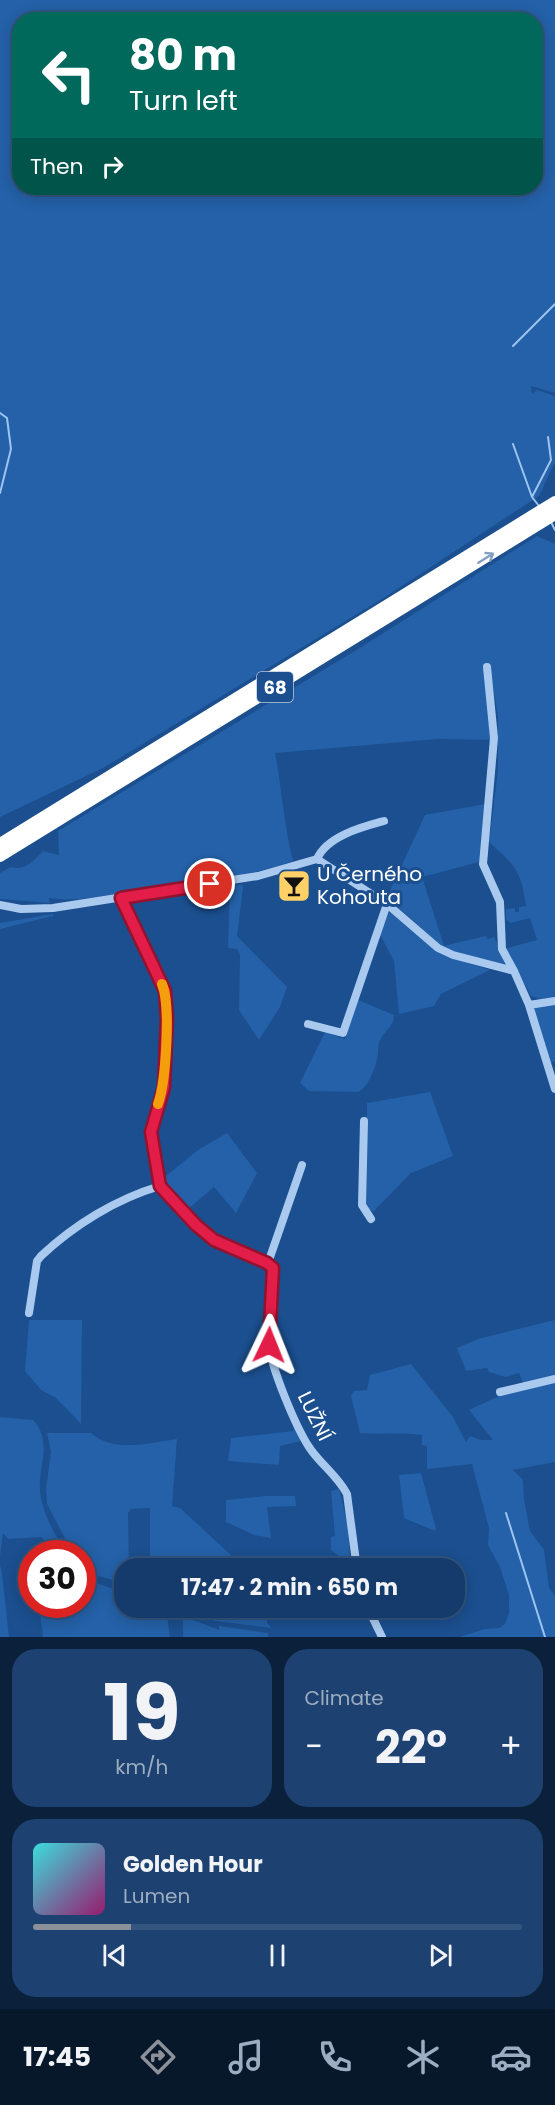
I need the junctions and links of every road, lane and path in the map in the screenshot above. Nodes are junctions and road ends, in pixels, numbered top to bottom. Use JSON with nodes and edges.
{"nodes":[{"id":1,"x":555,"y":502,"type":"edge"},
{"id":2,"x":555,"y":514,"type":"edge"},
{"id":3,"x":534,"y":521,"type":"junction"},
{"id":4,"x":488,"y":667,"type":"dead end"},
{"id":5,"x":384,"y":821,"type":"dead end"},
{"id":6,"x":7,"y":844,"type":"edge"},
{"id":7,"x":0,"y":856,"type":"edge"},
{"id":8,"x":317,"y":859,"type":"junction"},
{"id":9,"x":121,"y":898,"type":"junction"},
{"id":10,"x":387,"y":904,"type":"junction"},
{"id":11,"x":0,"y":905,"type":"edge"},
{"id":12,"x":514,"y":971,"type":"junction"},
{"id":13,"x":555,"y":1001,"type":"edge"},
{"id":14,"x":529,"y":1005,"type":"junction"},
{"id":15,"x":308,"y":1024,"type":"dead end"},
{"id":16,"x":555,"y":1089,"type":"edge"},
{"id":17,"x":364,"y":1121,"type":"dead end"},
{"id":18,"x":302,"y":1165,"type":"dead end"},
{"id":19,"x":160,"y":1186,"type":"junction"},
{"id":20,"x":371,"y":1219,"type":"dead end"},
{"id":21,"x":270,"y":1266,"type":"junction"},
{"id":22,"x":29,"y":1313,"type":"dead end"},
{"id":23,"x":555,"y":1379,"type":"edge"},
{"id":24,"x":500,"y":1392,"type":"dead end"},
{"id":25,"x":356,"y":1558,"type":"edge"},
{"id":26,"x":373,"y":1618,"type":"edge"},
{"id":27,"x":382,"y":1637,"type":"edge"}],
"edges":[{"from":1,"to":3,"type":"highway","number":"68"},
{"from":2,"to":3,"type":"highway","number":"68"},
{"from":3,"to":6,"type":"highway","number":"68"},
{"from":4,"to":12,"type":"street"},
{"from":5,"to":8,"type":"street"},
{"from":6,"to":7,"type":"highway","number":"68"},
{"from":8,"to":9,"type":"street"},
{"from":8,"to":10,"type":"street"},
{"from":9,"to":11,"type":"street"},
{"from":9,"to":19,"type":"street"},
{"from":10,"to":12,"type":"street"},
{"from":10,"to":15,"type":"street"},
{"from":12,"to":14,"type":"street"},
{"from":13,"to":14,"type":"street"},
{"from":14,"to":16,"type":"street"},
{"from":17,"to":20,"type":"street"},
{"from":18,"to":21,"type":"street","name":"LUŽNÍ"},
{"from":19,"to":21,"type":"street"},
{"from":19,"to":22,"type":"street"},
{"from":21,"to":25,"type":"street","name":"LUŽNÍ"},
{"from":23,"to":24,"type":"street"},
{"from":26,"to":27,"type":"street"}]}
